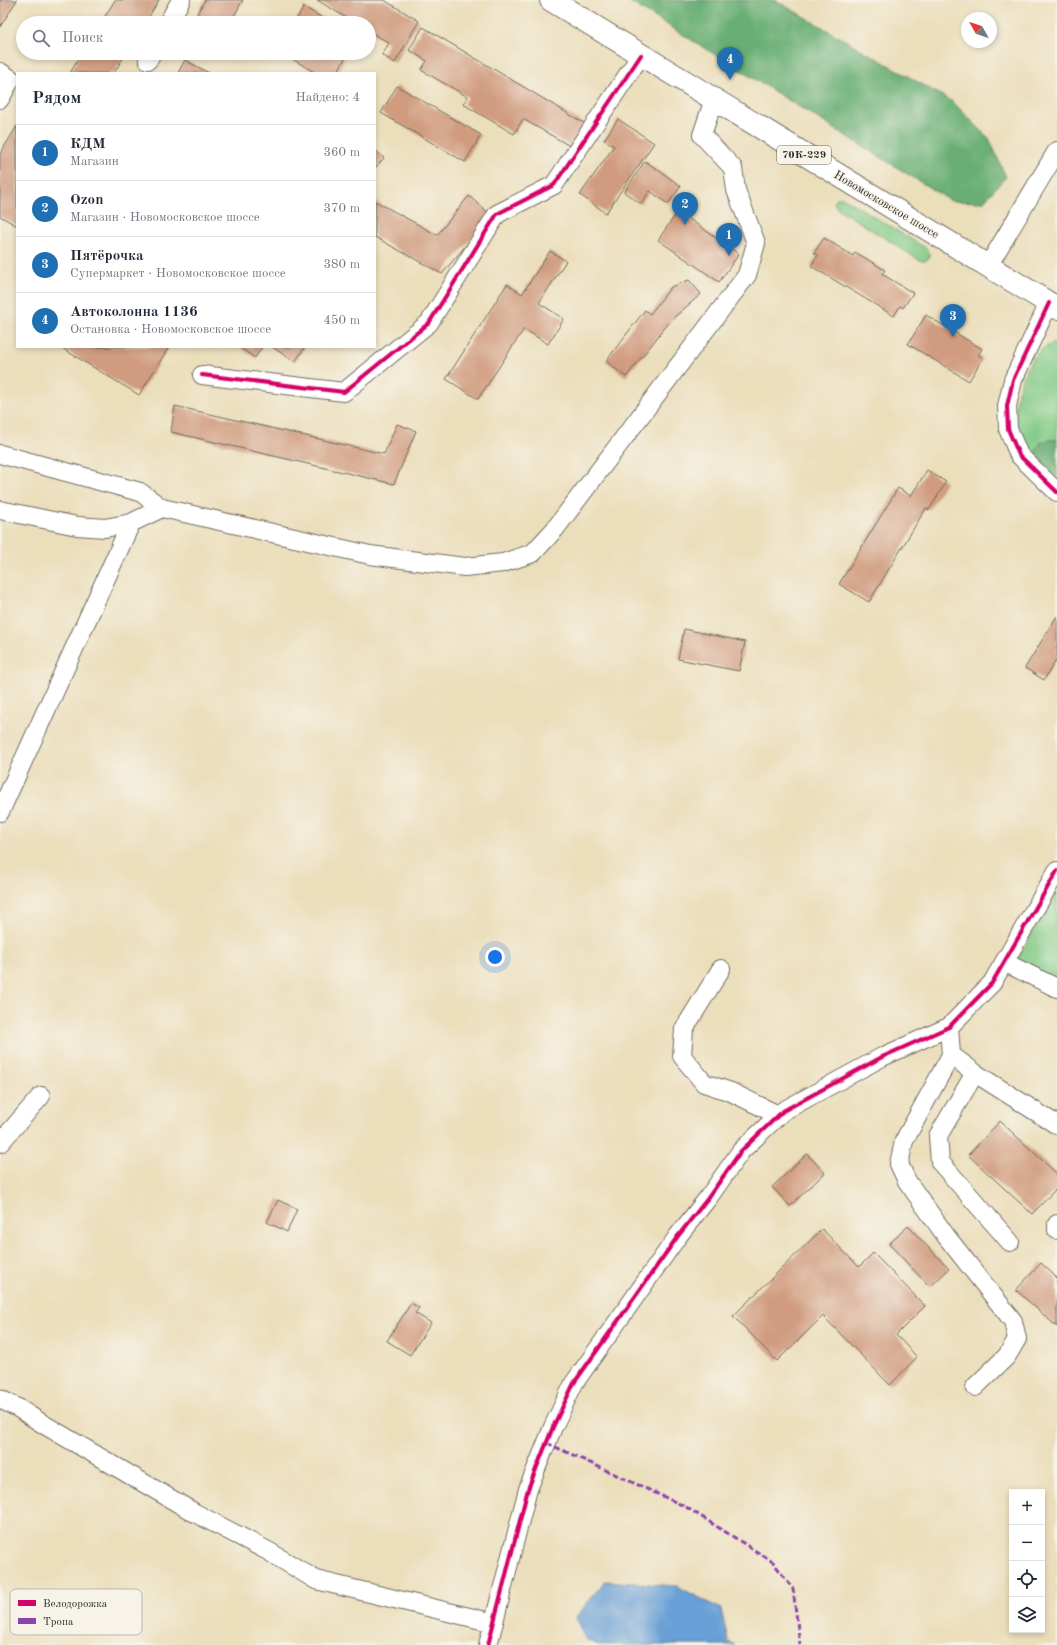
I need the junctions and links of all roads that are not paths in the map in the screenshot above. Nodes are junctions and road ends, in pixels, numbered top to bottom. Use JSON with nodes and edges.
{"nodes":[{"id":1,"x":181,"y":0,"type":"edge"},
{"id":2,"x":551,"y":0,"type":"edge"},
{"id":3,"x":172,"y":16,"type":"edge"},
{"id":4,"x":641,"y":55,"type":"junction"},
{"id":5,"x":0,"y":72,"type":"edge"},
{"id":6,"x":0,"y":99,"type":"edge"},
{"id":7,"x":714,"y":99,"type":"junction"},
{"id":8,"x":1057,"y":151,"type":"edge"},
{"id":9,"x":988,"y":266,"type":"junction"},
{"id":10,"x":1053,"y":306,"type":"edge"},
{"id":11,"x":202,"y":375,"type":"dead end"},
{"id":12,"x":0,"y":454,"type":"edge"},
{"id":13,"x":1057,"y":492,"type":"edge"},
{"id":14,"x":162,"y":508,"type":"junction"},
{"id":15,"x":0,"y":510,"type":"edge"},
{"id":16,"x":131,"y":523,"type":"junction"},
{"id":17,"x":0,"y":812,"type":"edge"},
{"id":18,"x":1057,"y":871,"type":"edge"},
{"id":19,"x":1004,"y":962,"type":"junction"},
{"id":20,"x":721,"y":969,"type":"dead end"},
{"id":21,"x":1057,"y":988,"type":"edge"},
{"id":22,"x":950,"y":1027,"type":"junction"},
{"id":23,"x":951,"y":1055,"type":"junction"},
{"id":24,"x":975,"y":1073,"type":"junction"},
{"id":25,"x":41,"y":1096,"type":"dead end"},
{"id":26,"x":778,"y":1115,"type":"junction"},
{"id":27,"x":1057,"y":1125,"type":"edge"},
{"id":28,"x":0,"y":1143,"type":"edge"},
{"id":29,"x":1057,"y":1224,"type":"edge"},
{"id":30,"x":1057,"y":1230,"type":"edge"},
{"id":31,"x":1010,"y":1242,"type":"dead end"},
{"id":32,"x":975,"y":1388,"type":"dead end"},
{"id":33,"x":0,"y":1399,"type":"edge"},
{"id":34,"x":494,"y":1623,"type":"junction"},
{"id":35,"x":488,"y":1645,"type":"edge"}],
"edges":[{"from":1,"to":3,"type":"street"},
{"from":2,"to":4,"type":"main road","name":"Новомосковское шоссе","number":"70К-229"},
{"from":4,"to":7,"type":"main road","name":"Новомосковское шоссе","number":"70К-229"},
{"from":4,"to":11,"type":"street"},
{"from":5,"to":6,"type":"street"},
{"from":7,"to":9,"type":"main road","name":"Новомосковское шоссе","number":"70К-229"},
{"from":7,"to":14,"type":"street"},
{"from":8,"to":9,"type":"street"},
{"from":9,"to":10,"type":"main road","name":"Новомосковское шоссе","number":"70К-229"},
{"from":10,"to":13,"type":"street"},
{"from":12,"to":14,"type":"street"},
{"from":14,"to":16,"type":"street"},
{"from":15,"to":16,"type":"street"},
{"from":16,"to":17,"type":"street"},
{"from":18,"to":19,"type":"street"},
{"from":19,"to":21,"type":"street"},
{"from":19,"to":22,"type":"street"},
{"from":20,"to":26,"type":"street"},
{"from":22,"to":23,"type":"street"},
{"from":22,"to":26,"type":"street"},
{"from":23,"to":24,"type":"street"},
{"from":23,"to":32,"type":"street"},
{"from":24,"to":27,"type":"street"},
{"from":24,"to":31,"type":"street"},
{"from":25,"to":28,"type":"street"},
{"from":26,"to":34,"type":"street"},
{"from":29,"to":30,"type":"street"},
{"from":33,"to":34,"type":"street"},
{"from":34,"to":35,"type":"street"}]}
